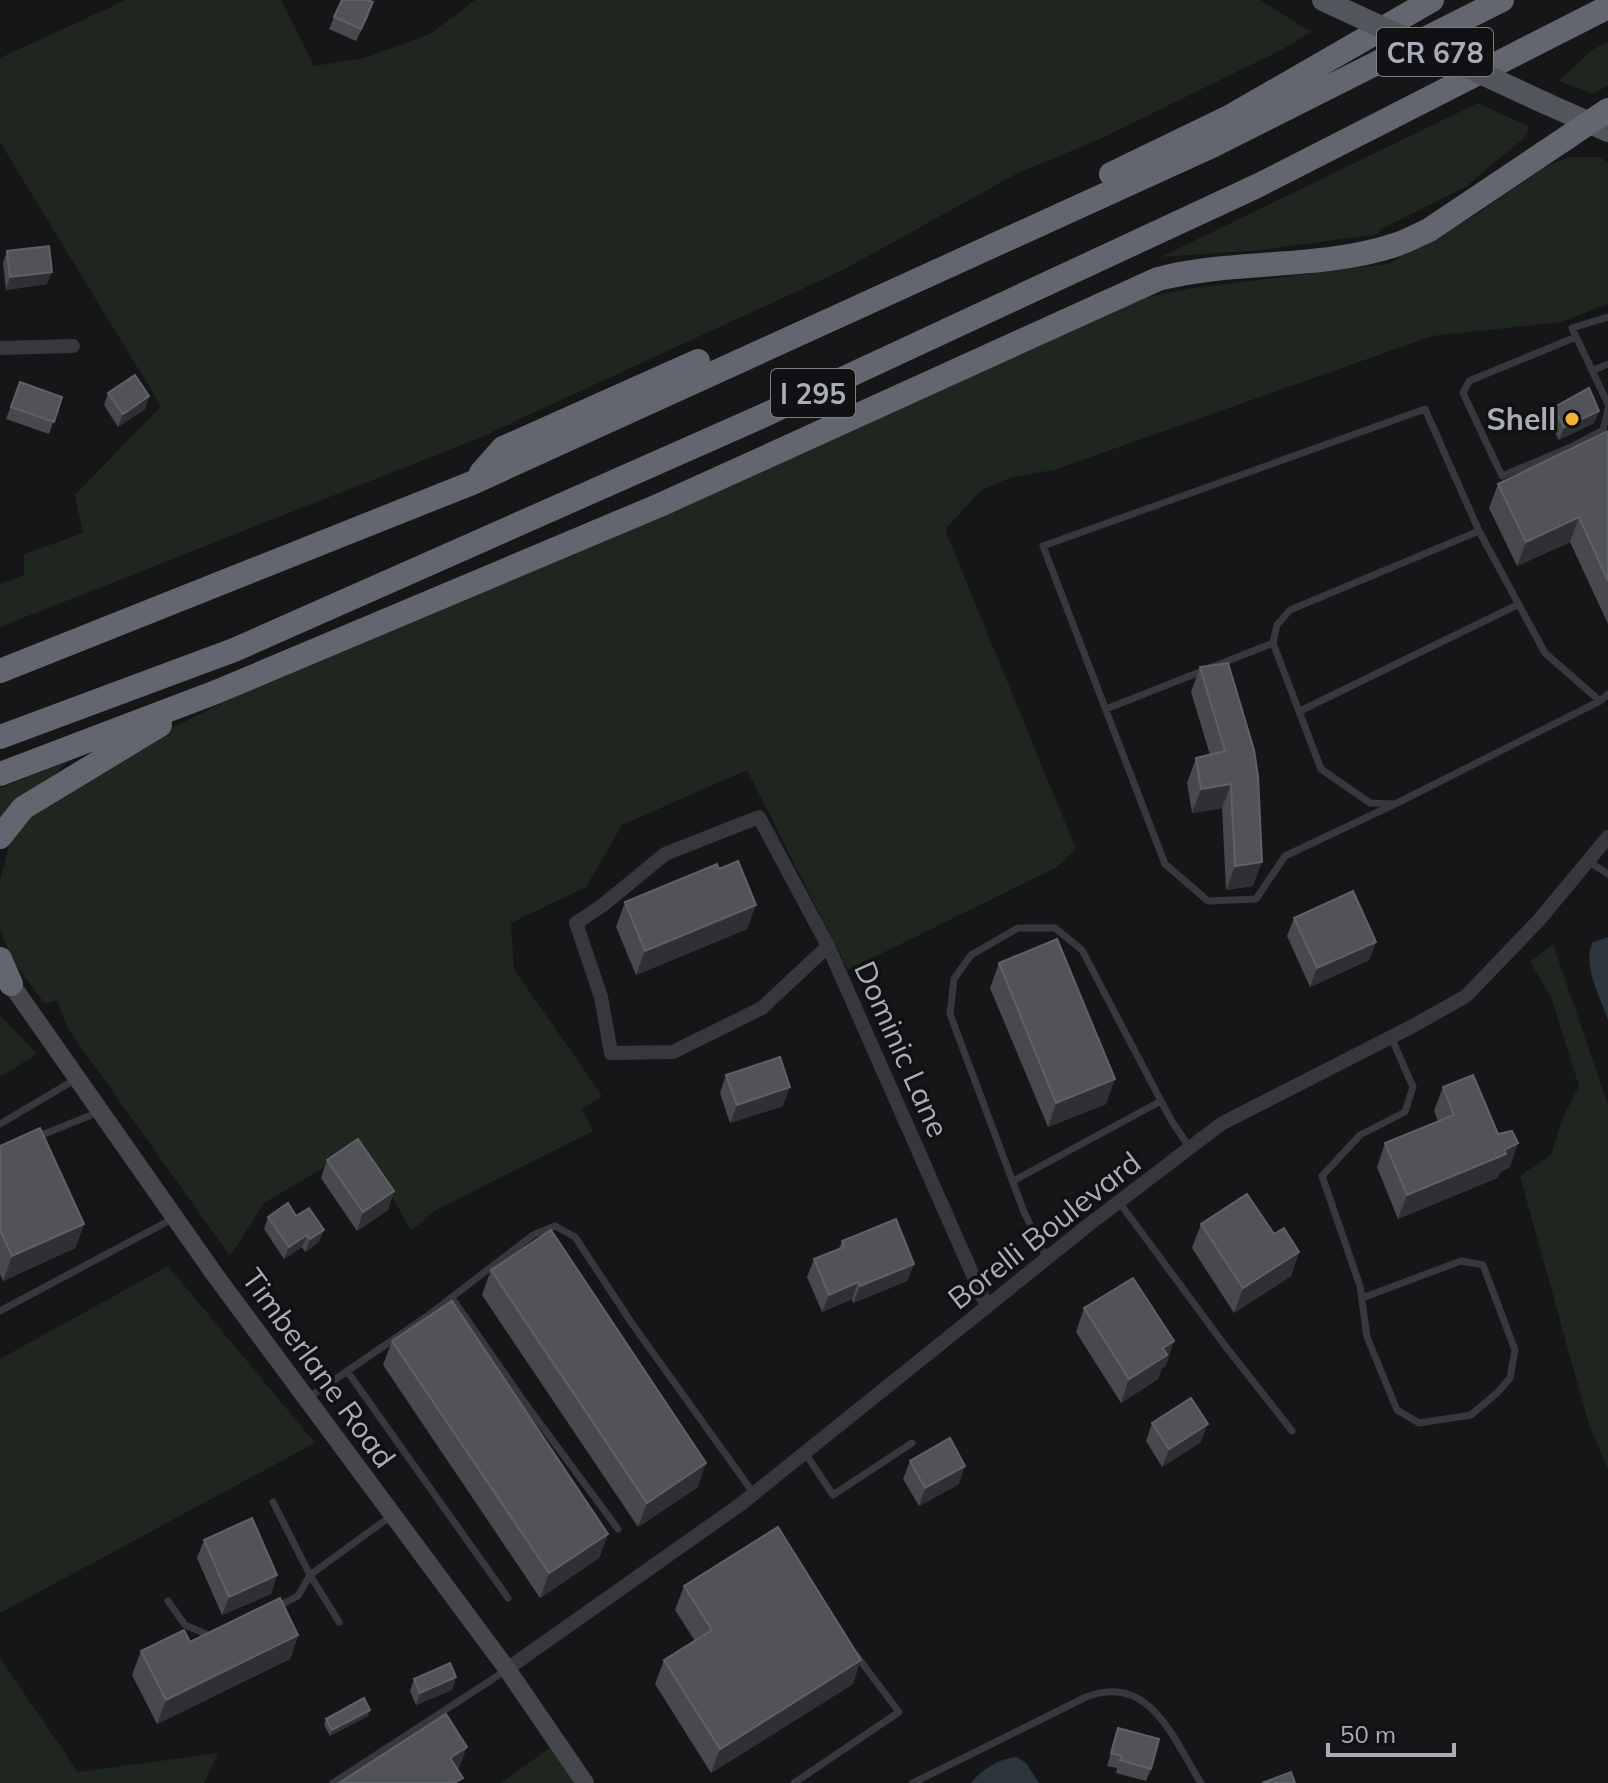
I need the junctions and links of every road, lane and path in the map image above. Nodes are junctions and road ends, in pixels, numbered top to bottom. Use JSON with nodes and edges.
{"nodes":[{"id":1,"x":1323,"y":0,"type":"edge"},
{"id":2,"x":1432,"y":0,"type":"edge"},
{"id":3,"x":1502,"y":0,"type":"edge"},
{"id":4,"x":1608,"y":7,"type":"edge"},
{"id":5,"x":1602,"y":121,"type":"edge"},
{"id":6,"x":1608,"y":317,"type":"edge"},
{"id":7,"x":1576,"y":337,"type":"junction"},
{"id":8,"x":73,"y":346,"type":"dead end"},
{"id":9,"x":0,"y":348,"type":"edge"},
{"id":10,"x":1608,"y":364,"type":"edge"},
{"id":11,"x":1592,"y":371,"type":"junction"},
{"id":12,"x":1608,"y":406,"type":"edge"},
{"id":13,"x":472,"y":483,"type":"junction"},
{"id":14,"x":1479,"y":531,"type":"junction"},
{"id":15,"x":1519,"y":604,"type":"junction"},
{"id":16,"x":1273,"y":643,"type":"junction"},
{"id":17,"x":0,"y":671,"type":"edge"},
{"id":18,"x":216,"y":692,"type":"junction"},
{"id":19,"x":1608,"y":694,"type":"edge"},
{"id":20,"x":1600,"y":701,"type":"junction"},
{"id":21,"x":1106,"y":709,"type":"junction"},
{"id":22,"x":1300,"y":711,"type":"junction"},
{"id":23,"x":0,"y":737,"type":"edge"},
{"id":24,"x":0,"y":774,"type":"edge"},
{"id":25,"x":1395,"y":804,"type":"junction"},
{"id":26,"x":0,"y":837,"type":"edge"},
{"id":27,"x":1608,"y":837,"type":"edge"},
{"id":28,"x":1588,"y":861,"type":"junction"},
{"id":29,"x":1608,"y":874,"type":"edge"},
{"id":30,"x":828,"y":946,"type":"junction"},
{"id":31,"x":0,"y":959,"type":"edge"},
{"id":32,"x":6,"y":979,"type":"edge"},
{"id":33,"x":1391,"y":1037,"type":"junction"},
{"id":34,"x":76,"y":1079,"type":"junction"},
{"id":35,"x":1161,"y":1101,"type":"junction"},
{"id":36,"x":99,"y":1112,"type":"junction"},
{"id":37,"x":0,"y":1124,"type":"edge"},
{"id":38,"x":26,"y":1143,"type":"edge"},
{"id":39,"x":1190,"y":1148,"type":"junction"},
{"id":40,"x":1013,"y":1181,"type":"junction"},
{"id":41,"x":1119,"y":1202,"type":"junction"},
{"id":42,"x":174,"y":1218,"type":"junction"},
{"id":43,"x":1047,"y":1259,"type":"junction"},
{"id":44,"x":452,"y":1298,"type":"junction"},
{"id":45,"x":1362,"y":1298,"type":"junction"},
{"id":46,"x":987,"y":1307,"type":"junction"},
{"id":47,"x":0,"y":1311,"type":"edge"},
{"id":48,"x":347,"y":1371,"type":"junction"},
{"id":49,"x":306,"y":1399,"type":"junction"},
{"id":50,"x":1292,"y":1431,"type":"dead end"},
{"id":51,"x":912,"y":1443,"type":"dead end"},
{"id":52,"x":805,"y":1453,"type":"junction"},
{"id":53,"x":754,"y":1494,"type":"junction"},
{"id":54,"x":273,"y":1502,"type":"dead end"},
{"id":55,"x":392,"y":1515,"type":"junction"},
{"id":56,"x":618,"y":1529,"type":"dead end"},
{"id":57,"x":310,"y":1575,"type":"junction"},
{"id":58,"x":508,"y":1598,"type":"dead end"},
{"id":59,"x":168,"y":1601,"type":"dead end"},
{"id":60,"x":273,"y":1609,"type":"edge"},
{"id":61,"x":339,"y":1622,"type":"dead end"},
{"id":62,"x":224,"y":1635,"type":"edge"},
{"id":63,"x":853,"y":1651,"type":"edge"},
{"id":64,"x":507,"y":1669,"type":"junction"},
{"id":65,"x":333,"y":1783,"type":"edge"},
{"id":66,"x":585,"y":1783,"type":"edge"},
{"id":67,"x":794,"y":1783,"type":"edge"},
{"id":68,"x":913,"y":1783,"type":"edge"},
{"id":69,"x":1201,"y":1783,"type":"edge"}],
"edges":[{"from":1,"to":5,"type":"main road","number":"CR 678","bridge":true},
{"from":2,"to":13,"type":"highway"},
{"from":3,"to":13,"type":"highway","number":"I 295"},
{"from":4,"to":23,"type":"highway","number":"I 295"},
{"from":5,"to":18,"type":"highway"},
{"from":6,"to":7,"type":"lane"},
{"from":7,"to":11,"type":"lane"},
{"from":7,"to":12,"type":"lane"},
{"from":8,"to":9,"type":"street"},
{"from":10,"to":11,"type":"lane"},
{"from":11,"to":12,"type":"lane"},
{"from":13,"to":17,"type":"highway","number":"I 295"},
{"from":14,"to":15,"type":"lane"},
{"from":14,"to":16,"type":"lane"},
{"from":14,"to":21,"type":"lane"},
{"from":15,"to":20,"type":"lane"},
{"from":15,"to":22,"type":"lane"},
{"from":16,"to":21,"type":"lane"},
{"from":16,"to":22,"type":"lane"},
{"from":18,"to":24,"type":"highway"},
{"from":18,"to":26,"type":"highway"},
{"from":19,"to":20,"type":"lane"},
{"from":20,"to":25,"type":"lane"},
{"from":21,"to":25,"type":"lane"},
{"from":22,"to":25,"type":"lane"},
{"from":27,"to":28,"type":"street","name":"Borelli Boulevard"},
{"from":28,"to":29,"type":"lane"},
{"from":28,"to":33,"type":"street","name":"Borelli Boulevard"},
{"from":30,"to":30,"type":"street","name":"Dominic Lane"},
{"from":30,"to":46,"type":"street","name":"Dominic Lane"},
{"from":31,"to":32,"type":"highway"},
{"from":32,"to":34,"type":"street","name":"Timberlane Road"},
{"from":33,"to":39,"type":"street","name":"Borelli Boulevard"},
{"from":33,"to":45,"type":"lane"},
{"from":34,"to":36,"type":"street","name":"Timberlane Road"},
{"from":34,"to":37,"type":"lane"},
{"from":35,"to":39,"type":"lane"},
{"from":35,"to":40,"type":"lane"},
{"from":35,"to":40,"type":"lane"},
{"from":36,"to":38,"type":"lane"},
{"from":36,"to":42,"type":"street","name":"Timberlane Road"},
{"from":39,"to":41,"type":"street","name":"Borelli Boulevard"},
{"from":40,"to":43,"type":"lane"},
{"from":41,"to":43,"type":"street","name":"Borelli Boulevard"},
{"from":41,"to":50,"type":"lane"},
{"from":42,"to":47,"type":"lane"},
{"from":42,"to":49,"type":"street","name":"Timberlane Road"},
{"from":43,"to":46,"type":"street","name":"Borelli Boulevard"},
{"from":44,"to":48,"type":"lane"},
{"from":44,"to":53,"type":"lane"},
{"from":44,"to":56,"type":"lane"},
{"from":45,"to":45,"type":"lane"},
{"from":46,"to":52,"type":"street","name":"Borelli Boulevard"},
{"from":48,"to":49,"type":"lane"},
{"from":48,"to":58,"type":"lane"},
{"from":49,"to":55,"type":"street","name":"Timberlane Road"},
{"from":51,"to":52,"type":"lane"},
{"from":52,"to":53,"type":"street","name":"Borelli Boulevard"},
{"from":53,"to":64,"type":"street","name":"Borelli Boulevard"},
{"from":54,"to":57,"type":"lane"},
{"from":55,"to":57,"type":"lane"},
{"from":55,"to":64,"type":"street","name":"Timberlane Road"},
{"from":57,"to":60,"type":"lane"},
{"from":57,"to":61,"type":"lane"},
{"from":59,"to":62,"type":"lane"},
{"from":63,"to":67,"type":"lane"},
{"from":64,"to":65,"type":"lane"},
{"from":64,"to":66,"type":"street","name":"Timberlane Road"},
{"from":68,"to":69,"type":"lane"}]}
